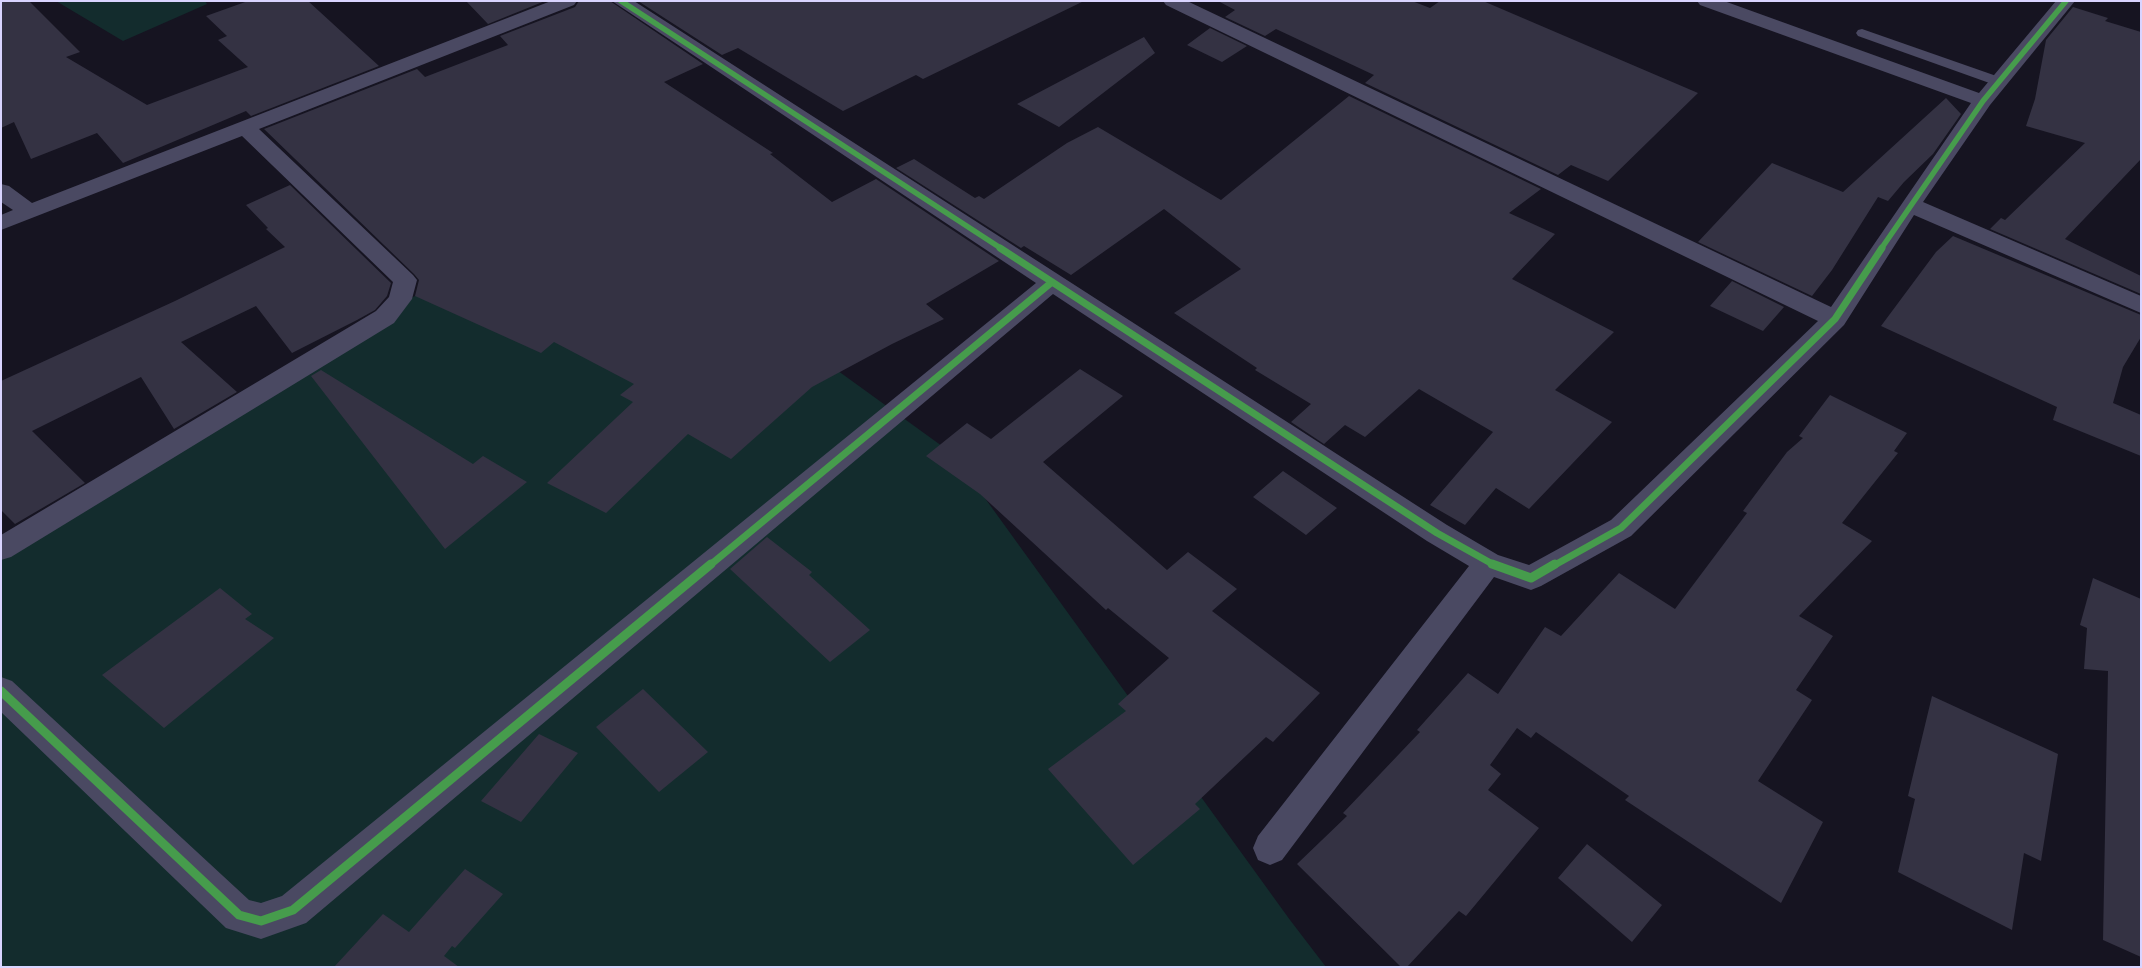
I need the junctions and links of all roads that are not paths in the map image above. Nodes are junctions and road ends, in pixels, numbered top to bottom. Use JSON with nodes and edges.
{"nodes":[{"id":1,"x":568,"y":1,"type":"edge"},
{"id":2,"x":1172,"y":1,"type":"edge"},
{"id":3,"x":1706,"y":1,"type":"edge"},
{"id":4,"x":2066,"y":1,"type":"edge"},
{"id":5,"x":635,"y":4,"type":"edge"},
{"id":6,"x":1862,"y":33,"type":"dead end"},
{"id":7,"x":2000,"y":82,"type":"junction"},
{"id":8,"x":1983,"y":102,"type":"junction"},
{"id":9,"x":246,"y":128,"type":"junction"},
{"id":10,"x":1,"y":191,"type":"edge"},
{"id":11,"x":1910,"y":205,"type":"junction"},
{"id":12,"x":28,"y":211,"type":"junction"},
{"id":13,"x":1,"y":223,"type":"edge"},
{"id":14,"x":1052,"y":282,"type":"junction"},
{"id":15,"x":2141,"y":306,"type":"edge"},
{"id":16,"x":1835,"y":320,"type":"junction"},
{"id":17,"x":1,"y":549,"type":"edge"},
{"id":18,"x":1488,"y":563,"type":"junction"},
{"id":19,"x":1,"y":691,"type":"edge"},
{"id":20,"x":1270,"y":848,"type":"dead end"}],
"edges":[{"from":1,"to":9,"type":"street"},
{"from":2,"to":16,"type":"street"},
{"from":3,"to":8,"type":"street"},
{"from":4,"to":7,"type":"street"},
{"from":5,"to":14,"type":"street"},
{"from":6,"to":7,"type":"lane"},
{"from":7,"to":8,"type":"street"},
{"from":8,"to":11,"type":"street"},
{"from":9,"to":12,"type":"street"},
{"from":9,"to":17,"type":"street"},
{"from":10,"to":12,"type":"street"},
{"from":11,"to":15,"type":"street"},
{"from":11,"to":16,"type":"street"},
{"from":12,"to":13,"type":"street"},
{"from":14,"to":18,"type":"street"},
{"from":14,"to":19,"type":"street"},
{"from":16,"to":18,"type":"street"},
{"from":18,"to":20,"type":"street"}]}
